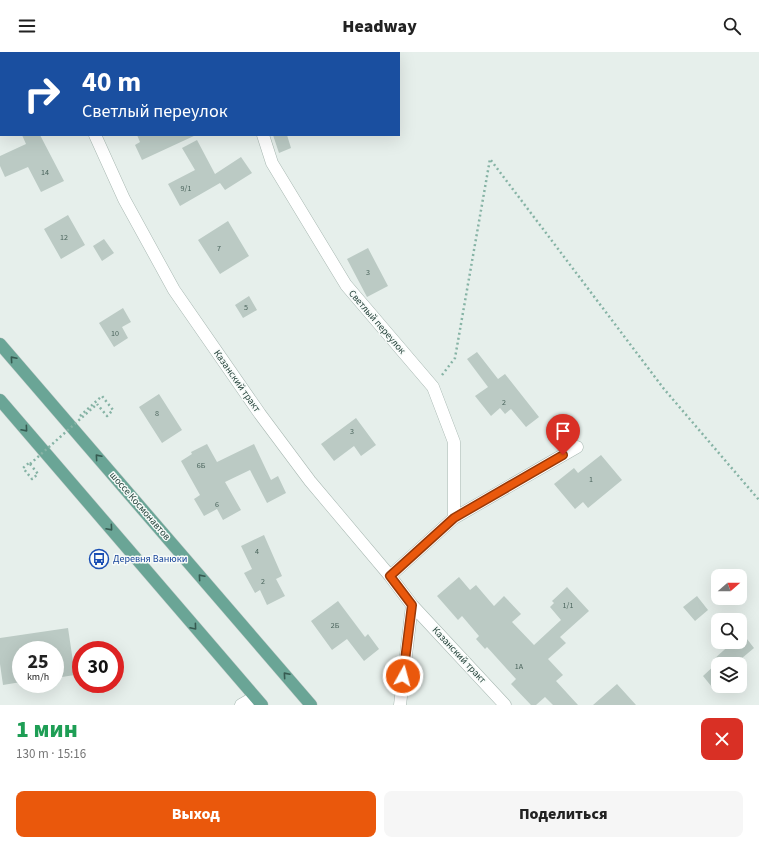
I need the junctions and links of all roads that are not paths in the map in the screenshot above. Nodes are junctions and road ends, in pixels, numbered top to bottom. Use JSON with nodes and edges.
{"nodes":[{"id":1,"x":95,"y":136,"type":"edge"},
{"id":2,"x":263,"y":136,"type":"edge"},
{"id":3,"x":0,"y":344,"type":"edge"},
{"id":4,"x":0,"y":400,"type":"edge"},
{"id":5,"x":577,"y":447,"type":"dead end"},
{"id":6,"x":454,"y":518,"type":"junction"},
{"id":7,"x":390,"y":576,"type":"junction"},
{"id":8,"x":412,"y":605,"type":"junction"},
{"id":9,"x":258,"y":701,"type":"edge"},
{"id":10,"x":241,"y":705,"type":"edge"},
{"id":11,"x":311,"y":705,"type":"edge"},
{"id":12,"x":402,"y":705,"type":"edge"},
{"id":13,"x":505,"y":705,"type":"edge"}],
"edges":[{"from":1,"to":7,"type":"street","name":"Казанский тракт"},
{"from":2,"to":6,"type":"street","name":"Светлый переулок"},
{"from":11,"to":3,"type":"main road","name":"шоссе Космонавтов","one_way":true},
{"from":4,"to":9,"type":"main road","one_way":true},
{"from":5,"to":6,"type":"street"},
{"from":6,"to":7,"type":"street"},
{"from":7,"to":8,"type":"street","name":"Казанский тракт"},
{"from":8,"to":12,"type":"street"},
{"from":8,"to":13,"type":"street","name":"Казанский тракт"},
{"from":9,"to":10,"type":"street"}]}
